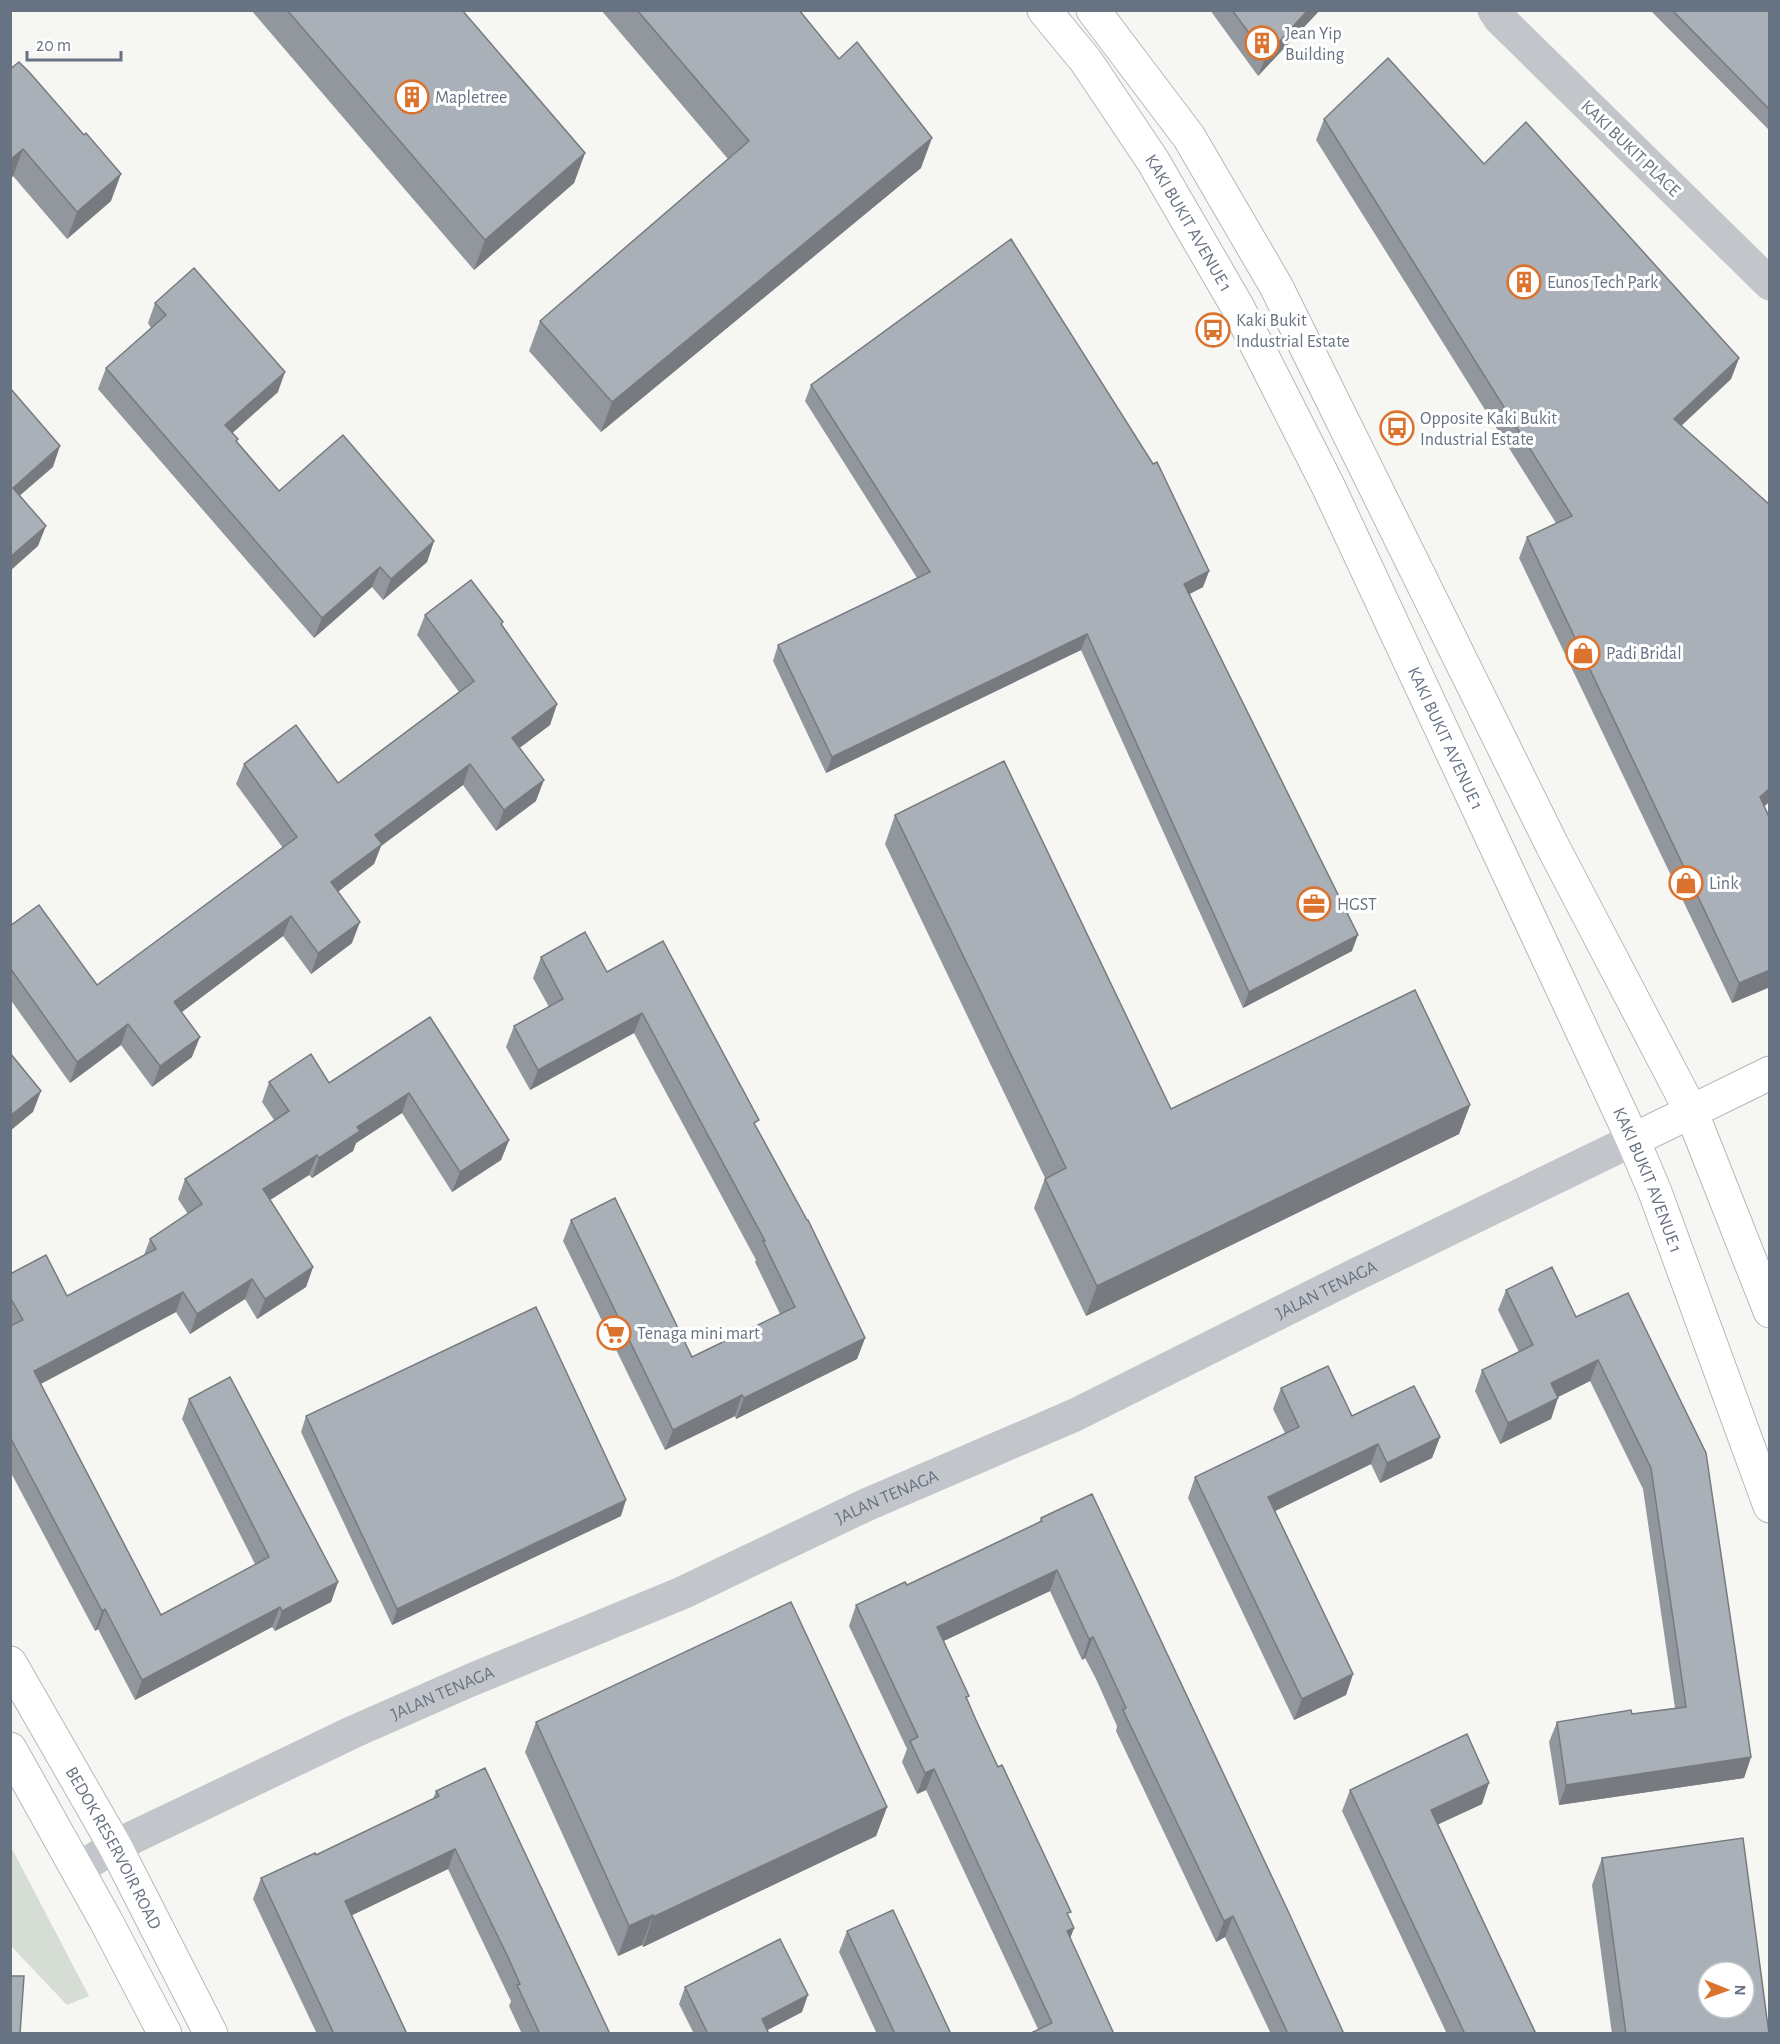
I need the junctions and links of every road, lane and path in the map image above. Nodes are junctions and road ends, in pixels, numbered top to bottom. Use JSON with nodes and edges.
{"nodes":[{"id":1,"x":1044,"y":10,"type":"edge"},
{"id":2,"x":1494,"y":10,"type":"edge"},
{"id":3,"x":1095,"y":12,"type":"edge"},
{"id":4,"x":1770,"y":284,"type":"edge"},
{"id":5,"x":1770,"y":1073,"type":"edge"},
{"id":6,"x":1691,"y":1111,"type":"junction"},
{"id":7,"x":1633,"y":1140,"type":"junction"},
{"id":8,"x":1770,"y":1311,"type":"edge"},
{"id":9,"x":1770,"y":1506,"type":"edge"},
{"id":10,"x":10,"y":1663,"type":"edge"},
{"id":11,"x":10,"y":1749,"type":"edge"},
{"id":12,"x":115,"y":1846,"type":"junction"},
{"id":13,"x":78,"y":1869,"type":"junction"},
{"id":14,"x":165,"y":2034,"type":"edge"},
{"id":15,"x":211,"y":2034,"type":"edge"}],
"edges":[{"from":1,"to":7,"type":"main road","name":"KAKI BUKIT AVENUE 1"},
{"from":2,"to":4,"type":"street","name":"KAKI BUKIT PLACE"},
{"from":3,"to":6,"type":"main road"},
{"from":5,"to":6,"type":"main road","name":"JALAN TENAGA"},
{"from":6,"to":7,"type":"main road","name":"JALAN TENAGA"},
{"from":6,"to":8,"type":"main road"},
{"from":7,"to":9,"type":"main road","name":"KAKI BUKIT AVENUE 1"},
{"from":7,"to":12,"type":"street","name":"JALAN TENAGA"},
{"from":10,"to":12,"type":"main road","name":"BEDOK RESERVOIR ROAD"},
{"from":11,"to":13,"type":"main road"},
{"from":12,"to":13,"type":"street","name":"JALAN TENAGA"},
{"from":12,"to":15,"type":"main road","name":"BEDOK RESERVOIR ROAD"},
{"from":13,"to":14,"type":"main road"}]}
